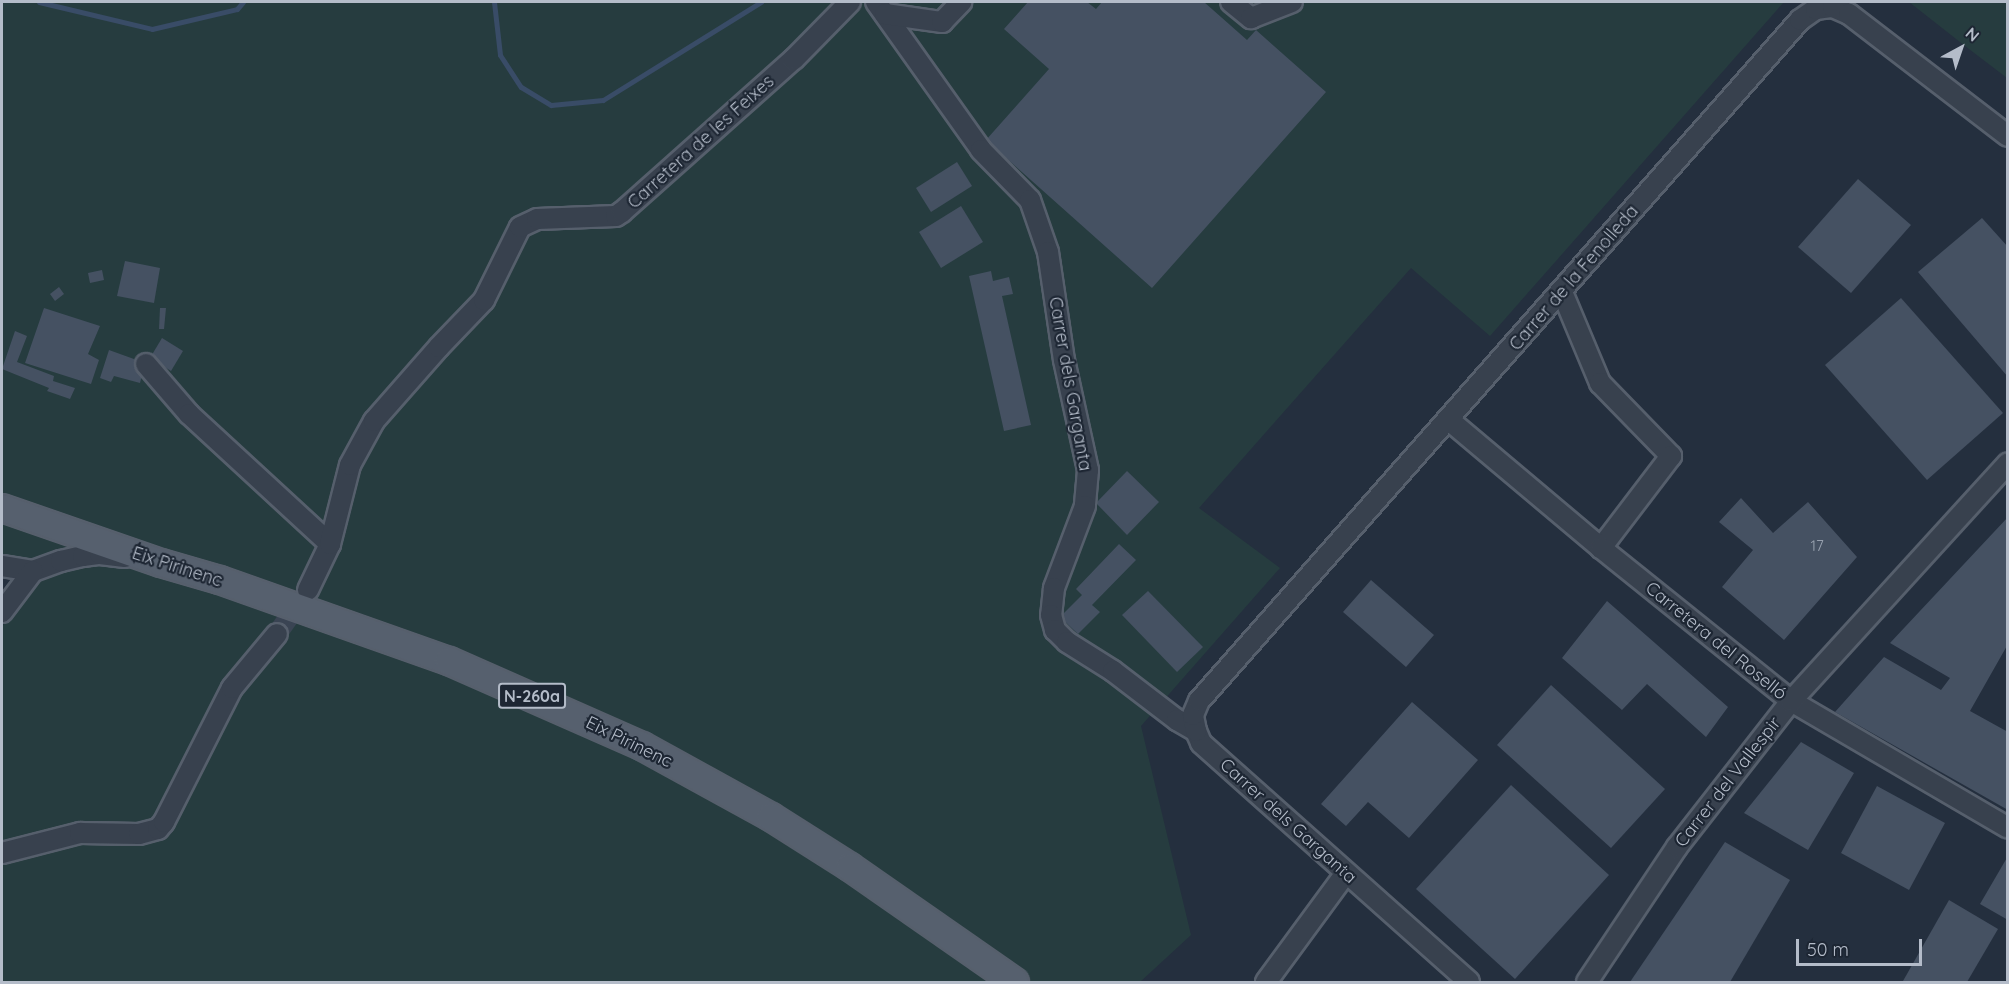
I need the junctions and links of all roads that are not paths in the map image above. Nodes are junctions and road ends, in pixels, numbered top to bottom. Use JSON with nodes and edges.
{"nodes":[{"id":1,"x":850,"y":2,"type":"edge"},
{"id":2,"x":961,"y":2,"type":"edge"},
{"id":3,"x":1231,"y":2,"type":"edge"},
{"id":4,"x":1292,"y":2,"type":"edge"},
{"id":5,"x":881,"y":8,"type":"edge"},
{"id":6,"x":2007,"y":136,"type":"edge"},
{"id":7,"x":1562,"y":292,"type":"junction"},
{"id":8,"x":146,"y":364,"type":"dead end"},
{"id":9,"x":1449,"y":420,"type":"junction"},
{"id":10,"x":2003,"y":474,"type":"edge"},
{"id":11,"x":2,"y":508,"type":"edge"},
{"id":12,"x":330,"y":544,"type":"junction"},
{"id":13,"x":1601,"y":548,"type":"junction"},
{"id":14,"x":161,"y":563,"type":"junction"},
{"id":15,"x":2,"y":566,"type":"edge"},
{"id":16,"x":33,"y":572,"type":"junction"},
{"id":17,"x":308,"y":590,"type":"tunnel mouth"},
{"id":18,"x":2,"y":612,"type":"edge"},
{"id":19,"x":278,"y":634,"type":"tunnel mouth"},
{"id":20,"x":1791,"y":701,"type":"junction"},
{"id":21,"x":1196,"y":731,"type":"junction"},
{"id":22,"x":2007,"y":828,"type":"edge"},
{"id":23,"x":2,"y":853,"type":"edge"},
{"id":24,"x":1346,"y":873,"type":"junction"},
{"id":25,"x":1015,"y":982,"type":"edge"},
{"id":26,"x":1266,"y":982,"type":"edge"},
{"id":27,"x":1469,"y":982,"type":"edge"},
{"id":28,"x":1587,"y":982,"type":"edge"}],
"edges":[{"from":1,"to":12,"type":"street","name":"Carretera de les Feixes"},
{"from":2,"to":5,"type":"street"},
{"from":3,"to":4,"type":"street"},
{"from":5,"to":21,"type":"street","name":"Carrer dels Garganta"},
{"from":6,"to":7,"type":"street","name":"Carrer de la Fenolleda"},
{"from":7,"to":9,"type":"street","name":"Carrer de la Fenolleda"},
{"from":7,"to":13,"type":"street"},
{"from":8,"to":12,"type":"street"},
{"from":9,"to":13,"type":"street","name":"Carretera del Roselló"},
{"from":9,"to":21,"type":"street","name":"Carrer de la Fenolleda"},
{"from":10,"to":20,"type":"street","name":"Carrer del Vallespir"},
{"from":11,"to":14,"type":"main road","name":"Eix Pirinenc","number":"N-260a"},
{"from":12,"to":17,"type":"street","name":"Carretera de les Feixes"},
{"from":13,"to":20,"type":"street","name":"Carretera del Roselló"},
{"from":14,"to":16,"type":"street"},
{"from":14,"to":25,"type":"main road","name":"Eix Pirinenc","number":"N-260a"},
{"from":15,"to":16,"type":"street"},
{"from":16,"to":18,"type":"street"},
{"from":19,"to":23,"type":"street"},
{"from":20,"to":22,"type":"street","name":"Carretera del Roselló"},
{"from":20,"to":28,"type":"street","name":"Carrer del Vallespir"},
{"from":21,"to":24,"type":"street","name":"Carrer dels Garganta"},
{"from":24,"to":26,"type":"street"},
{"from":24,"to":27,"type":"street","name":"Carrer dels Garganta"}]}
